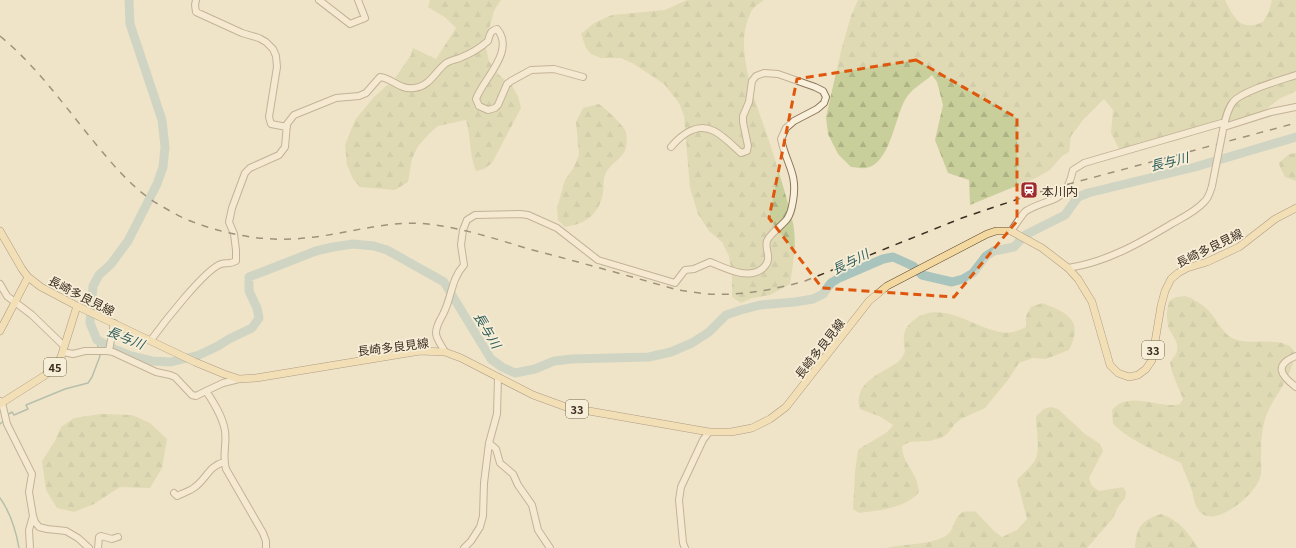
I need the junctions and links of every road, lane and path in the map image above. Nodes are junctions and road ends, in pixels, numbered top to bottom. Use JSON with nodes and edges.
{"nodes":[{"id":1,"x":196,"y":0,"type":"edge"},
{"id":2,"x":319,"y":0,"type":"edge"},
{"id":3,"x":358,"y":0,"type":"edge"},
{"id":4,"x":1296,"y":75,"type":"edge"},
{"id":5,"x":583,"y":77,"type":"dead end"},
{"id":6,"x":1296,"y":107,"type":"edge"},
{"id":7,"x":1225,"y":124,"type":"junction"},
{"id":8,"x":286,"y":127,"type":"junction"},
{"id":9,"x":672,"y":148,"type":"dead end"},
{"id":10,"x":1296,"y":208,"type":"edge"},
{"id":11,"x":0,"y":231,"type":"edge"},
{"id":12,"x":1011,"y":231,"type":"junction"},
{"id":13,"x":1068,"y":268,"type":"junction"},
{"id":14,"x":28,"y":277,"type":"junction"},
{"id":15,"x":0,"y":284,"type":"edge"},
{"id":16,"x":14,"y":302,"type":"junction"},
{"id":17,"x":79,"y":307,"type":"junction"},
{"id":18,"x":114,"y":323,"type":"junction"},
{"id":19,"x":0,"y":331,"type":"edge"},
{"id":20,"x":151,"y":340,"type":"junction"},
{"id":21,"x":64,"y":349,"type":"junction"},
{"id":22,"x":104,"y":351,"type":"junction"},
{"id":23,"x":445,"y":352,"type":"junction"},
{"id":24,"x":1296,"y":356,"type":"edge"},
{"id":25,"x":498,"y":377,"type":"junction"},
{"id":26,"x":240,"y":379,"type":"junction"},
{"id":27,"x":1296,"y":387,"type":"edge"},
{"id":28,"x":206,"y":391,"type":"junction"},
{"id":29,"x":1,"y":402,"type":"edge"},
{"id":30,"x":709,"y":432,"type":"junction"},
{"id":31,"x":489,"y":442,"type":"junction"},
{"id":32,"x":224,"y":462,"type":"junction"},
{"id":33,"x":174,"y":493,"type":"dead end"},
{"id":34,"x":33,"y":516,"type":"junction"},
{"id":35,"x":118,"y":536,"type":"dead end"},
{"id":36,"x":30,"y":548,"type":"edge"},
{"id":37,"x":89,"y":548,"type":"edge"},
{"id":38,"x":98,"y":548,"type":"edge"},
{"id":39,"x":266,"y":548,"type":"edge"},
{"id":40,"x":464,"y":548,"type":"edge"},
{"id":41,"x":550,"y":548,"type":"edge"},
{"id":42,"x":685,"y":548,"type":"edge"}],
"edges":[{"from":1,"to":8,"type":"street"},
{"from":2,"to":3,"type":"street"},
{"from":4,"to":7,"type":"street"},
{"from":5,"to":8,"type":"street"},
{"from":6,"to":7,"type":"street"},
{"from":7,"to":12,"type":"street"},
{"from":7,"to":13,"type":"street","bridge":true},
{"from":8,"to":20,"type":"street"},
{"from":9,"to":23,"type":"street"},
{"from":10,"to":13,"type":"main road","name":"長崎多良見線","number":"33"},
{"from":11,"to":14,"type":"main road","name":"長崎多良見線","number":"33"},
{"from":12,"to":13,"type":"main road","name":"長崎多良見線","number":"33"},
{"from":12,"to":30,"type":"main road","name":"長崎多良見線","number":"33"},
{"from":14,"to":16,"type":"main road"},
{"from":14,"to":17,"type":"main road","name":"長崎多良見線","number":"33"},
{"from":15,"to":16,"type":"street"},
{"from":16,"to":19,"type":"main road"},
{"from":16,"to":21,"type":"street"},
{"from":17,"to":18,"type":"main road","name":"長崎多良見線","number":"33"},
{"from":17,"to":21,"type":"main road","number":"45"},
{"from":18,"to":20,"type":"main road","name":"長崎多良見線","number":"33"},
{"from":18,"to":22,"type":"street"},
{"from":20,"to":26,"type":"main road","name":"長崎多良見線","number":"33"},
{"from":21,"to":22,"type":"street"},
{"from":21,"to":29,"type":"main road","number":"45"},
{"from":22,"to":28,"type":"street"},
{"from":23,"to":25,"type":"main road","name":"長崎多良見線","number":"33"},
{"from":23,"to":26,"type":"main road","name":"長崎多良見線","number":"33"},
{"from":24,"to":27,"type":"street"},
{"from":25,"to":30,"type":"main road","name":"長崎多良見線","number":"33"},
{"from":25,"to":31,"type":"street"},
{"from":26,"to":28,"type":"street"},
{"from":28,"to":32,"type":"street"},
{"from":29,"to":34,"type":"street"},
{"from":30,"to":42,"type":"street"},
{"from":31,"to":40,"type":"street"},
{"from":31,"to":41,"type":"street"},
{"from":32,"to":33,"type":"street"},
{"from":32,"to":39,"type":"street"},
{"from":34,"to":36,"type":"street"},
{"from":34,"to":37,"type":"street"},
{"from":35,"to":38,"type":"street"}]}
